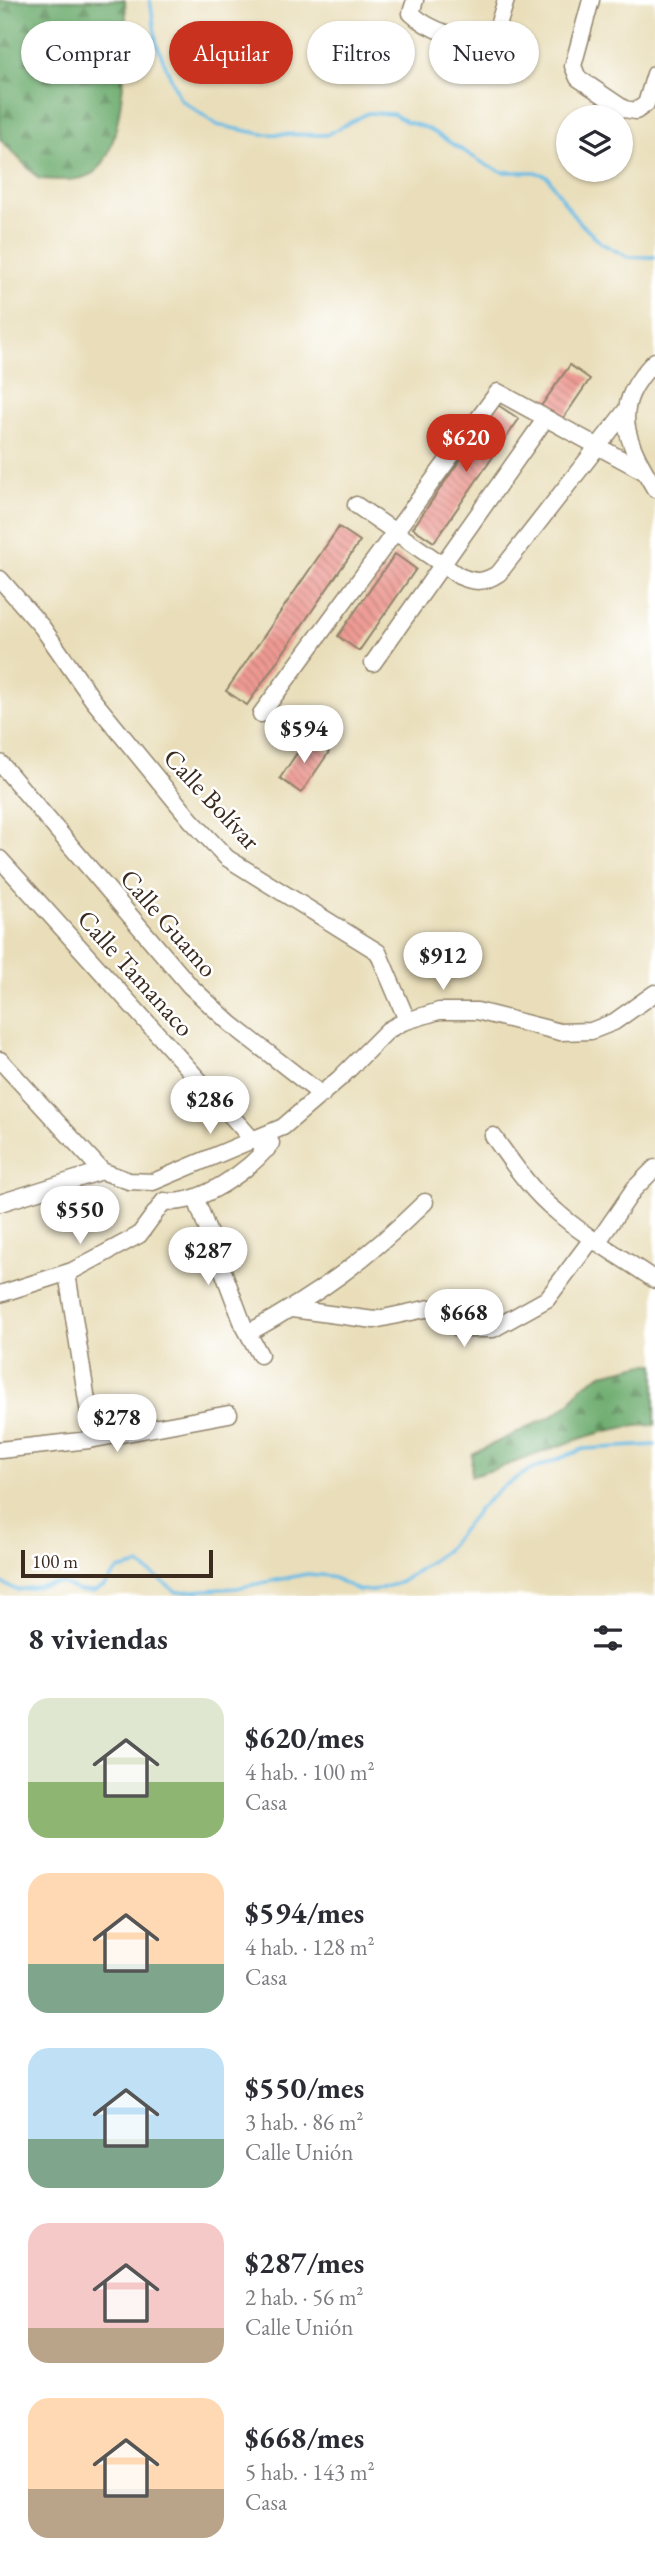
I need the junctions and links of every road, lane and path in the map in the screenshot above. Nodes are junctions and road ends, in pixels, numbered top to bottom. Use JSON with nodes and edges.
{"nodes":[{"id":1,"x":506,"y":0,"type":"edge"},
{"id":2,"x":591,"y":0,"type":"edge"},
{"id":3,"x":413,"y":6,"type":"edge"},
{"id":4,"x":655,"y":74,"type":"edge"},
{"id":5,"x":655,"y":361,"type":"edge"},
{"id":6,"x":627,"y":409,"type":"junction"},
{"id":7,"x":546,"y":418,"type":"junction"},
{"id":8,"x":597,"y":446,"type":"junction"},
{"id":9,"x":645,"y":472,"type":"junction"},
{"id":10,"x":655,"y":489,"type":"edge"},
{"id":11,"x":356,"y":505,"type":"dead end"},
{"id":12,"x":396,"y":533,"type":"junction"},
{"id":13,"x":442,"y":565,"type":"junction"},
{"id":14,"x":0,"y":579,"type":"edge"},
{"id":15,"x":373,"y":663,"type":"dead end"},
{"id":16,"x":261,"y":714,"type":"dead end"},
{"id":17,"x":0,"y":763,"type":"edge"},
{"id":18,"x":0,"y":859,"type":"edge"},
{"id":19,"x":655,"y":993,"type":"edge"},
{"id":20,"x":407,"y":1020,"type":"junction"},
{"id":21,"x":0,"y":1060,"type":"edge"},
{"id":22,"x":322,"y":1095,"type":"junction"},
{"id":23,"x":283,"y":1127,"type":"junction"},
{"id":24,"x":492,"y":1136,"type":"dead end"},
{"id":25,"x":252,"y":1139,"type":"junction"},
{"id":26,"x":267,"y":1149,"type":"junction"},
{"id":27,"x":655,"y":1168,"type":"edge"},
{"id":28,"x":102,"y":1171,"type":"junction"},
{"id":29,"x":153,"y":1182,"type":"junction"},
{"id":30,"x":196,"y":1199,"type":"junction"},
{"id":31,"x":164,"y":1201,"type":"junction"},
{"id":32,"x":425,"y":1202,"type":"dead end"},
{"id":33,"x":0,"y":1203,"type":"edge"},
{"id":34,"x":594,"y":1241,"type":"junction"},
{"id":35,"x":66,"y":1273,"type":"junction"},
{"id":36,"x":655,"y":1280,"type":"edge"},
{"id":37,"x":0,"y":1294,"type":"edge"},
{"id":38,"x":292,"y":1309,"type":"junction"},
{"id":39,"x":248,"y":1333,"type":"junction"},
{"id":40,"x":260,"y":1355,"type":"dead end"},
{"id":41,"x":229,"y":1414,"type":"dead end"},
{"id":42,"x":93,"y":1439,"type":"junction"},
{"id":43,"x":0,"y":1450,"type":"edge"}],
"edges":[{"from":1,"to":3,"type":"street"},
{"from":2,"to":4,"type":"street"},
{"from":5,"to":6,"type":"street"},
{"from":6,"to":8,"type":"street"},
{"from":6,"to":9,"type":"street"},
{"from":7,"to":8,"type":"street"},
{"from":7,"to":12,"type":"street"},
{"from":7,"to":13,"type":"street"},
{"from":8,"to":9,"type":"street"},
{"from":8,"to":13,"type":"street"},
{"from":9,"to":10,"type":"street"},
{"from":11,"to":12,"type":"street"},
{"from":12,"to":13,"type":"street"},
{"from":12,"to":16,"type":"street"},
{"from":13,"to":15,"type":"street"},
{"from":14,"to":20,"type":"street","name":"Calle Bolívar"},
{"from":17,"to":22,"type":"street","name":"Calle Guamo"},
{"from":18,"to":25,"type":"street","name":"Calle Tamanaco"},
{"from":19,"to":20,"type":"street"},
{"from":20,"to":22,"type":"street"},
{"from":21,"to":28,"type":"street"},
{"from":22,"to":23,"type":"street"},
{"from":23,"to":25,"type":"street"},
{"from":23,"to":26,"type":"street"},
{"from":24,"to":34,"type":"street"},
{"from":25,"to":26,"type":"street","name":"Calle Tamanaco"},
{"from":25,"to":29,"type":"street"},
{"from":26,"to":30,"type":"street"},
{"from":27,"to":34,"type":"street"},
{"from":28,"to":29,"type":"street"},
{"from":28,"to":33,"type":"street"},
{"from":29,"to":31,"type":"street"},
{"from":30,"to":31,"type":"street"},
{"from":30,"to":39,"type":"street"},
{"from":31,"to":35,"type":"street"},
{"from":32,"to":38,"type":"street"},
{"from":34,"to":36,"type":"street"},
{"from":34,"to":38,"type":"street"},
{"from":35,"to":37,"type":"street"},
{"from":35,"to":42,"type":"street"},
{"from":38,"to":39,"type":"street"},
{"from":39,"to":40,"type":"street"},
{"from":41,"to":42,"type":"street"},
{"from":42,"to":43,"type":"street"}]}
